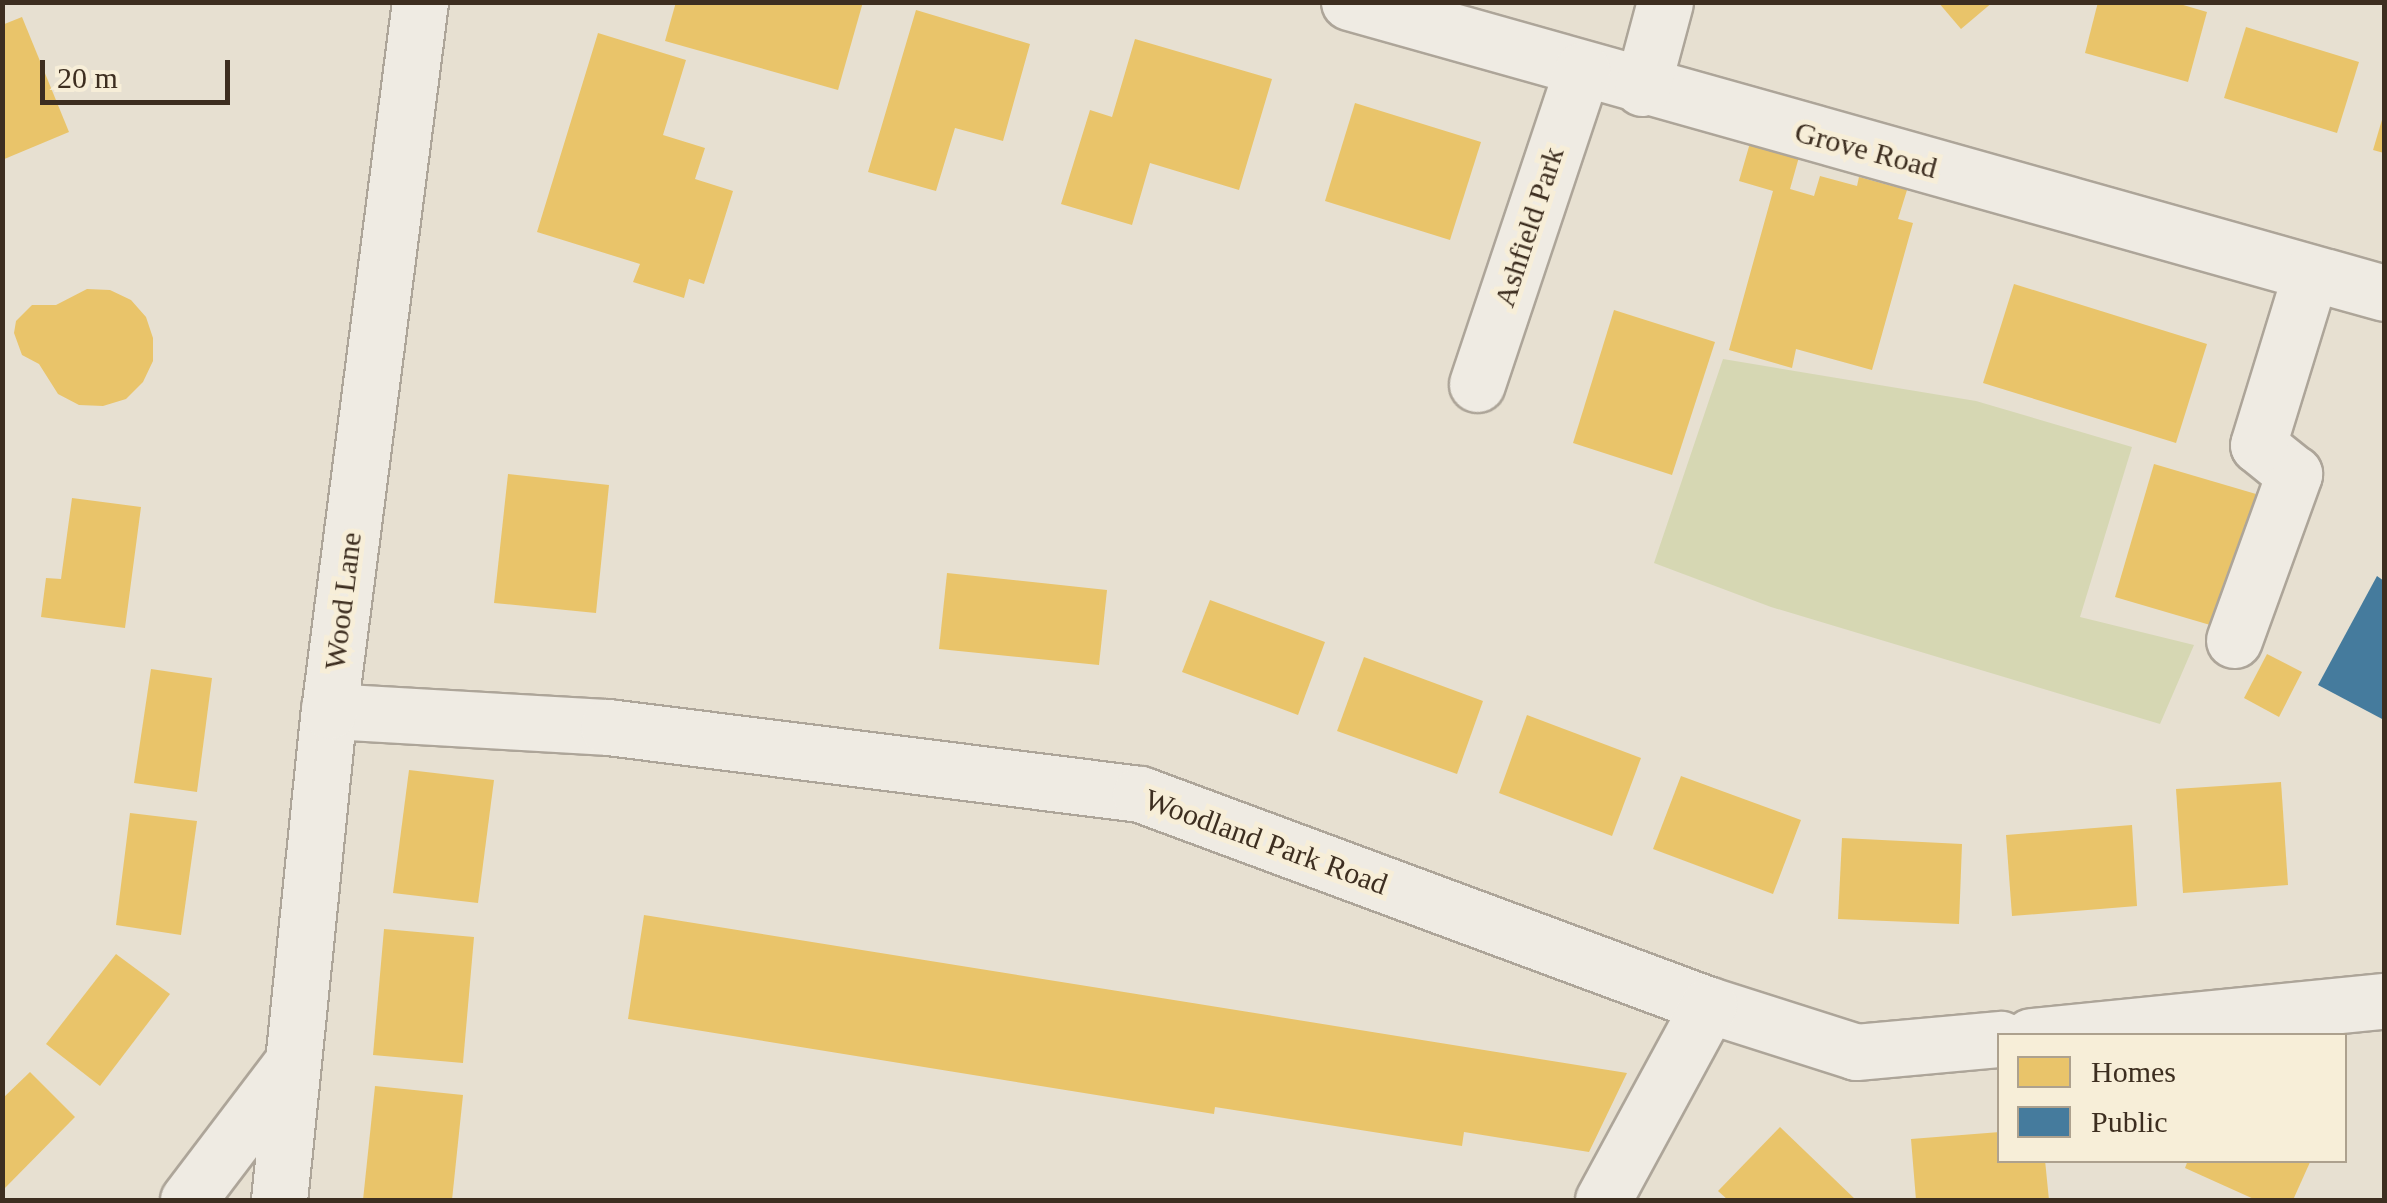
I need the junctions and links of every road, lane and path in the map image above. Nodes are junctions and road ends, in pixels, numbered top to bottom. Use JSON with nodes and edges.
{"nodes":[{"id":1,"x":420,"y":2,"type":"edge"},
{"id":2,"x":1348,"y":2,"type":"edge"},
{"id":3,"x":1665,"y":2,"type":"edge"},
{"id":4,"x":1582,"y":70,"type":"junction"},
{"id":5,"x":1642,"y":88,"type":"junction"},
{"id":6,"x":2311,"y":273,"type":"junction"},
{"id":7,"x":2384,"y":294,"type":"edge"},
{"id":8,"x":1478,"y":384,"type":"dead end"},
{"id":9,"x":2234,"y":640,"type":"dead end"},
{"id":10,"x":329,"y":711,"type":"junction"},
{"id":11,"x":2384,"y":1001,"type":"edge"},
{"id":12,"x":1710,"y":1005,"type":"junction"},
{"id":13,"x":2061,"y":1033,"type":"edge"},
{"id":14,"x":1997,"y":1038,"type":"edge"},
{"id":15,"x":290,"y":1067,"type":"junction"},
{"id":16,"x":188,"y":1200,"type":"edge"},
{"id":17,"x":279,"y":1200,"type":"edge"},
{"id":18,"x":1602,"y":1200,"type":"edge"}],
"edges":[{"from":1,"to":10,"type":"street","name":"Wood Lane"},
{"from":2,"to":4,"type":"street","name":"Grove Road"},
{"from":3,"to":5,"type":"street"},
{"from":4,"to":5,"type":"street","name":"Grove Road"},
{"from":4,"to":8,"type":"street","name":"Ashfield Park"},
{"from":5,"to":6,"type":"street","name":"Grove Road"},
{"from":6,"to":7,"type":"street","name":"Grove Road"},
{"from":6,"to":9,"type":"street"},
{"from":10,"to":12,"type":"street","name":"Woodland Park Road"},
{"from":10,"to":15,"type":"street","name":"Wood Lane"},
{"from":11,"to":13,"type":"street"},
{"from":12,"to":14,"type":"street","name":"Woodland Park Road"},
{"from":12,"to":18,"type":"street"},
{"from":15,"to":16,"type":"street"},
{"from":15,"to":17,"type":"street","name":"Wood Lane"}]}
